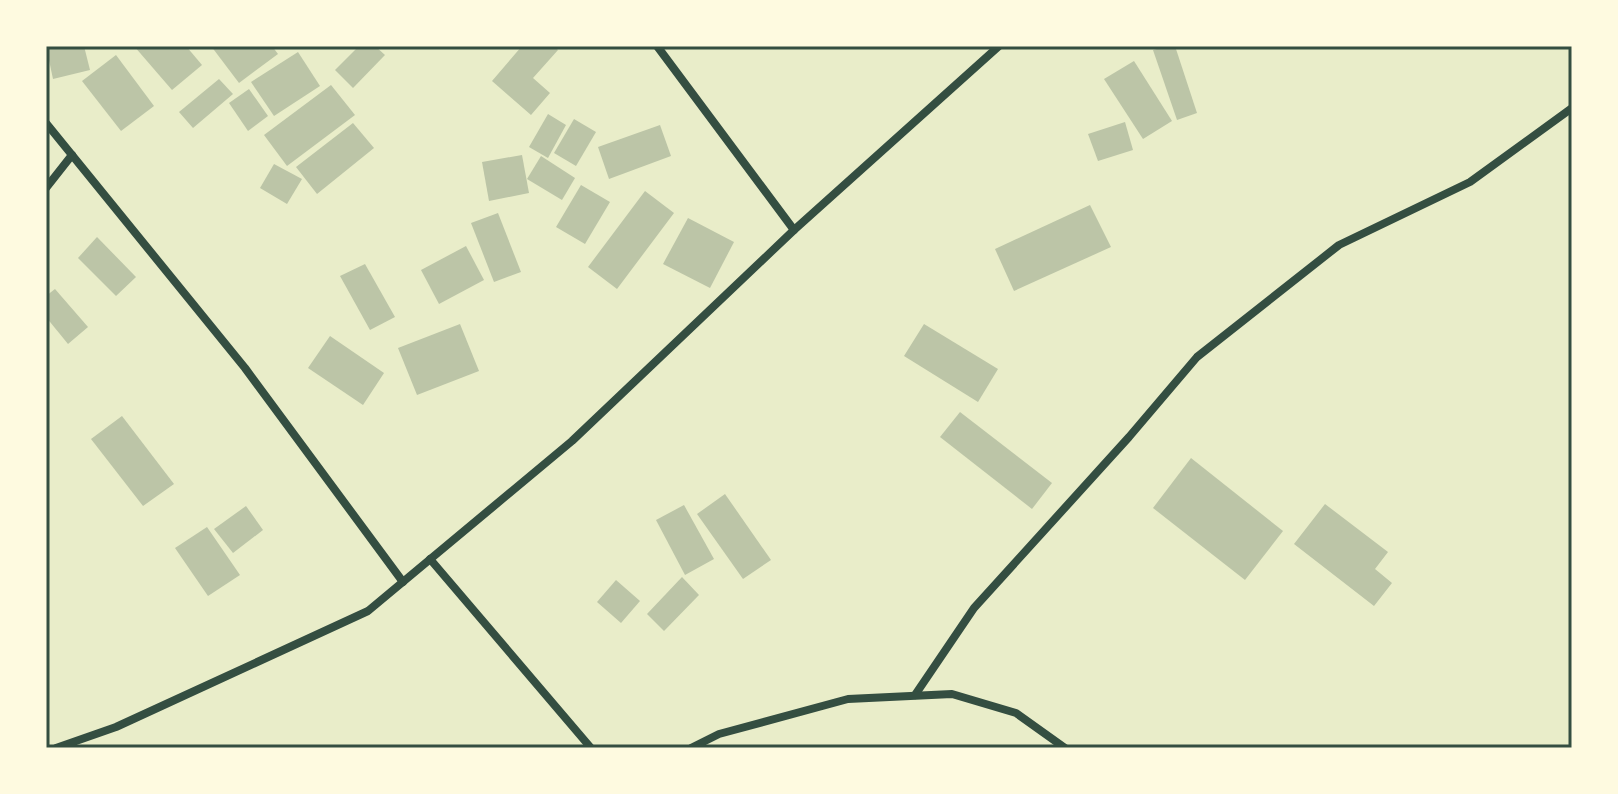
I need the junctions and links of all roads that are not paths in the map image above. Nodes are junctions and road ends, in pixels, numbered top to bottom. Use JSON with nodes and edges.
{"nodes":[{"id":1,"x":657,"y":46,"type":"edge"},
{"id":2,"x":999,"y":46,"type":"edge"},
{"id":3,"x":1572,"y":108,"type":"edge"},
{"id":4,"x":46,"y":123,"type":"edge"},
{"id":5,"x":72,"y":155,"type":"junction"},
{"id":6,"x":46,"y":188,"type":"edge"},
{"id":7,"x":794,"y":230,"type":"junction"},
{"id":8,"x":430,"y":559,"type":"junction"},
{"id":9,"x":403,"y":582,"type":"junction"},
{"id":10,"x":915,"y":695,"type":"junction"},
{"id":11,"x":56,"y":748,"type":"edge"},
{"id":12,"x":591,"y":748,"type":"edge"},
{"id":13,"x":691,"y":748,"type":"edge"},
{"id":14,"x":1065,"y":748,"type":"edge"}],
"edges":[{"from":1,"to":7,"type":"street"},
{"from":2,"to":7,"type":"street"},
{"from":3,"to":10,"type":"street"},
{"from":4,"to":5,"type":"street"},
{"from":5,"to":6,"type":"street"},
{"from":5,"to":9,"type":"street"},
{"from":7,"to":8,"type":"street"},
{"from":8,"to":9,"type":"street"},
{"from":8,"to":12,"type":"street"},
{"from":9,"to":11,"type":"street"},
{"from":10,"to":13,"type":"street"},
{"from":10,"to":14,"type":"street"}]}
